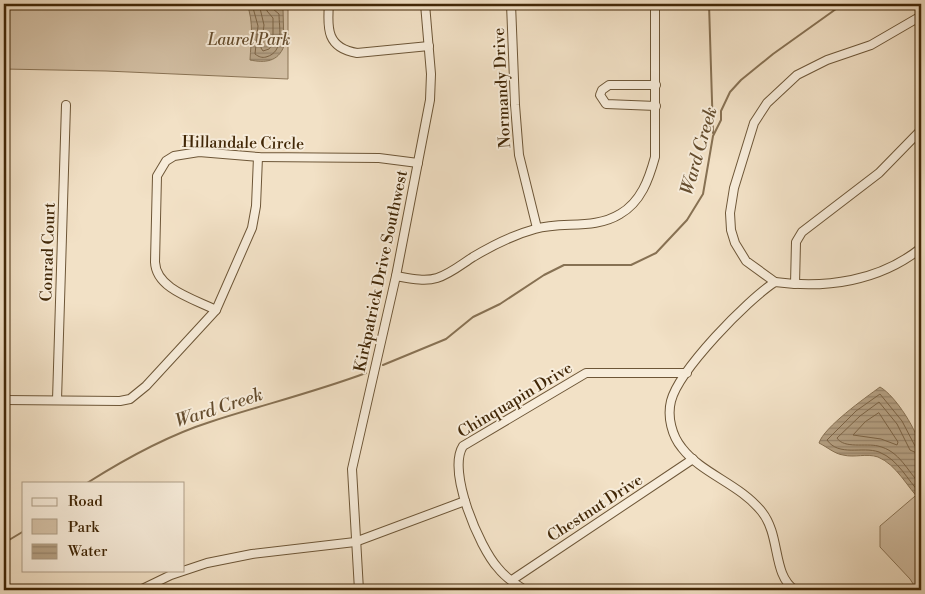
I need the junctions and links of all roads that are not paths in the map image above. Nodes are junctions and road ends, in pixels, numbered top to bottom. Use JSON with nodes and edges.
{"nodes":[{"id":1,"x":330,"y":4,"type":"edge"},
{"id":2,"x":425,"y":4,"type":"edge"},
{"id":3,"x":511,"y":4,"type":"edge"},
{"id":4,"x":655,"y":4,"type":"edge"},
{"id":5,"x":921,"y":16,"type":"edge"},
{"id":6,"x":429,"y":46,"type":"junction"},
{"id":7,"x":656,"y":85,"type":"junction"},
{"id":8,"x":66,"y":105,"type":"dead end"},
{"id":9,"x":656,"y":106,"type":"junction"},
{"id":10,"x":921,"y":130,"type":"edge"},
{"id":11,"x":258,"y":157,"type":"junction"},
{"id":12,"x":418,"y":163,"type":"junction"},
{"id":13,"x":538,"y":228,"type":"junction"},
{"id":14,"x":921,"y":248,"type":"edge"},
{"id":15,"x":396,"y":276,"type":"junction"},
{"id":16,"x":775,"y":282,"type":"junction"},
{"id":17,"x":795,"y":284,"type":"junction"},
{"id":18,"x":216,"y":310,"type":"junction"},
{"id":19,"x":687,"y":373,"type":"junction"},
{"id":20,"x":4,"y":400,"type":"edge"},
{"id":21,"x":57,"y":400,"type":"junction"},
{"id":22,"x":693,"y":459,"type":"junction"},
{"id":23,"x":465,"y":501,"type":"junction"},
{"id":24,"x":355,"y":542,"type":"junction"},
{"id":25,"x":185,"y":570,"type":"edge"},
{"id":26,"x":180,"y":572,"type":"edge"},
{"id":27,"x":512,"y":580,"type":"junction"},
{"id":28,"x":144,"y":589,"type":"edge"},
{"id":29,"x":359,"y":590,"type":"edge"},
{"id":30,"x":525,"y":590,"type":"edge"},
{"id":31,"x":795,"y":590,"type":"edge"}],
"edges":[{"from":1,"to":6,"type":"street"},
{"from":2,"to":6,"type":"street","name":"Kirkpatrick Drive Southwest"},
{"from":3,"to":13,"type":"street","name":"Normandy Drive"},
{"from":4,"to":7,"type":"street"},
{"from":5,"to":16,"type":"street"},
{"from":6,"to":12,"type":"street","name":"Kirkpatrick Drive Southwest"},
{"from":7,"to":9,"type":"street"},
{"from":7,"to":9,"type":"street"},
{"from":8,"to":21,"type":"street","name":"Conrad Court"},
{"from":9,"to":13,"type":"street"},
{"from":10,"to":17,"type":"street"},
{"from":11,"to":12,"type":"street","name":"Hillandale Circle"},
{"from":11,"to":18,"type":"street"},
{"from":11,"to":18,"type":"street","name":"Hillandale Circle"},
{"from":12,"to":15,"type":"street","name":"Kirkpatrick Drive Southwest"},
{"from":13,"to":15,"type":"street"},
{"from":14,"to":17,"type":"street"},
{"from":15,"to":24,"type":"street","name":"Kirkpatrick Drive Southwest"},
{"from":16,"to":17,"type":"street"},
{"from":16,"to":19,"type":"street"},
{"from":18,"to":21,"type":"street"},
{"from":19,"to":22,"type":"street"},
{"from":19,"to":23,"type":"street","name":"Chinquapin Drive"},
{"from":20,"to":21,"type":"street"},
{"from":22,"to":27,"type":"street","name":"Chestnut Drive"},
{"from":22,"to":31,"type":"street"},
{"from":23,"to":24,"type":"street"},
{"from":23,"to":27,"type":"street","name":"Chinquapin Drive"},
{"from":24,"to":25,"type":"street"},
{"from":24,"to":29,"type":"street","name":"Kirkpatrick Drive Southwest"},
{"from":26,"to":28,"type":"street"},
{"from":27,"to":30,"type":"street","name":"Chinquapin Drive"}]}
